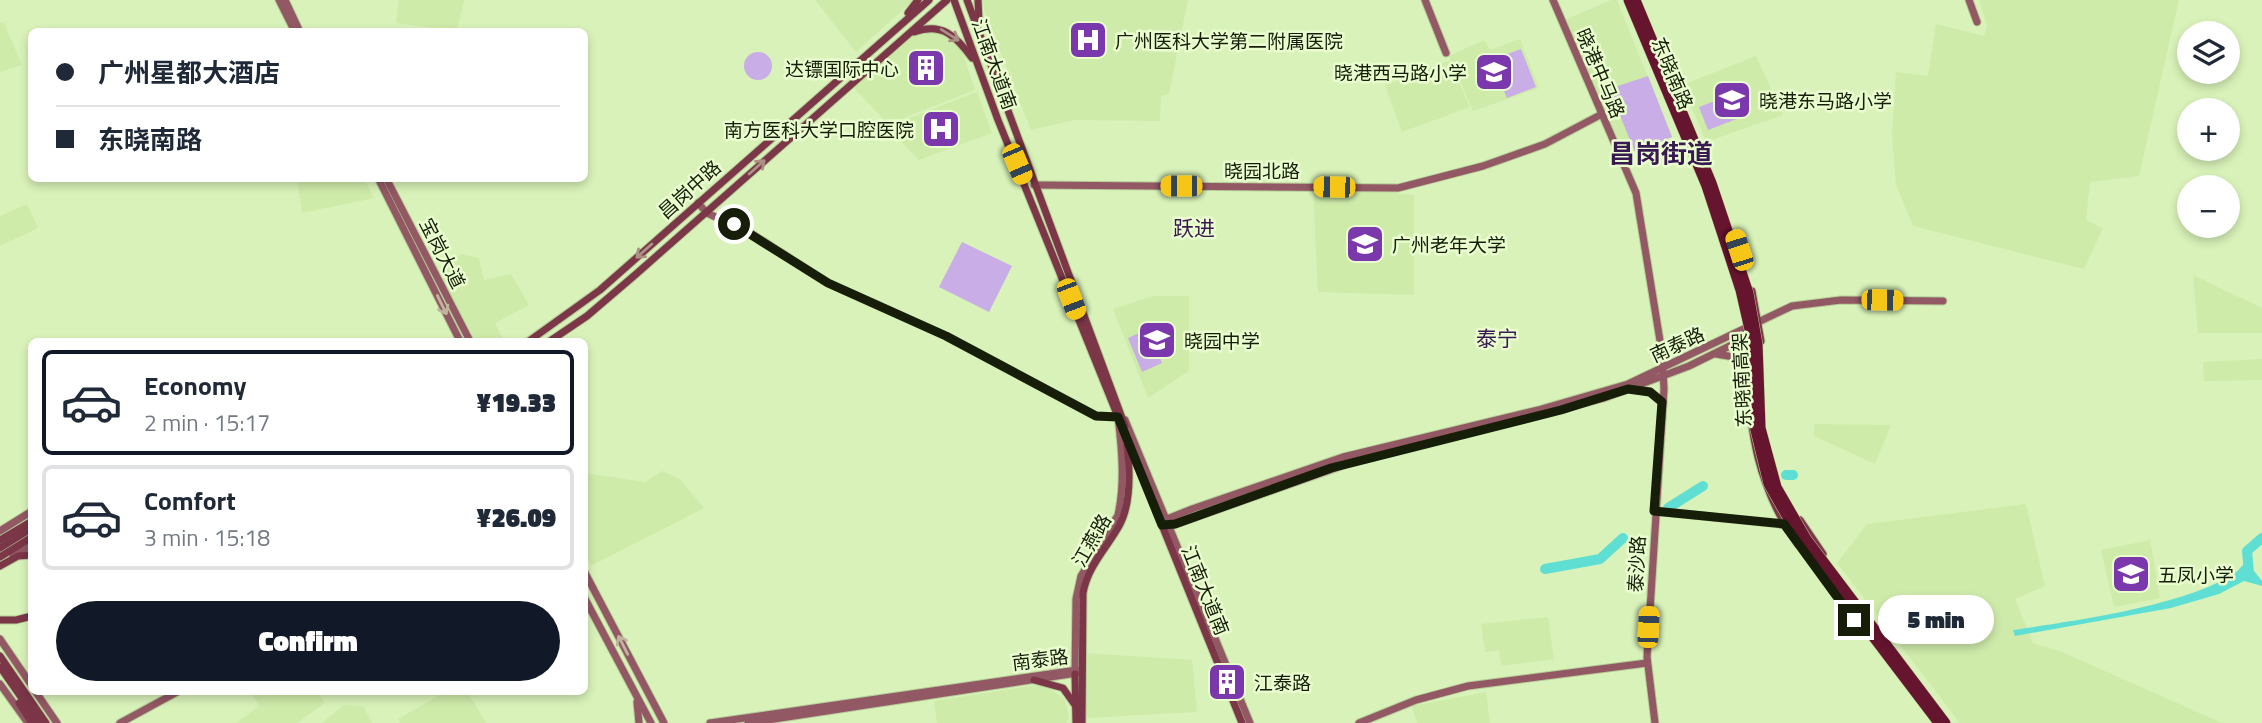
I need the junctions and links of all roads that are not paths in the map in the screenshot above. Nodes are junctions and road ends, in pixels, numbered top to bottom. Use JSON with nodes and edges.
{"nodes":[{"id":1,"x":279,"y":0,"type":"edge"},
{"id":2,"x":285,"y":0,"type":"edge"},
{"id":3,"x":918,"y":0,"type":"edge"},
{"id":4,"x":929,"y":0,"type":"edge"},
{"id":5,"x":947,"y":0,"type":"edge"},
{"id":6,"x":954,"y":0,"type":"edge"},
{"id":7,"x":967,"y":0,"type":"edge"},
{"id":8,"x":978,"y":0,"type":"edge"},
{"id":9,"x":1425,"y":0,"type":"edge"},
{"id":10,"x":1553,"y":0,"type":"edge"},
{"id":11,"x":1626,"y":0,"type":"edge"},
{"id":12,"x":1637,"y":0,"type":"edge"},
{"id":13,"x":1969,"y":0,"type":"edge"},
{"id":14,"x":1977,"y":22,"type":"dead end"},
{"id":15,"x":897,"y":27,"type":"junction"},
{"id":16,"x":293,"y":28,"type":"edge"},
{"id":17,"x":298,"y":28,"type":"edge"},
{"id":18,"x":980,"y":32,"type":"junction"},
{"id":19,"x":909,"y":33,"type":"junction"},
{"id":20,"x":1446,"y":53,"type":"dead end"},
{"id":21,"x":979,"y":67,"type":"junction"},
{"id":22,"x":1602,"y":114,"type":"junction"},
{"id":23,"x":380,"y":182,"type":"edge"},
{"id":24,"x":388,"y":182,"type":"edge"},
{"id":25,"x":1030,"y":186,"type":"junction"},
{"id":26,"x":1637,"y":197,"type":"joint"},
{"id":27,"x":698,"y":203,"type":"junction"},
{"id":28,"x":707,"y":213,"type":"junction"},
{"id":29,"x":677,"y":221,"type":"junction"},
{"id":30,"x":685,"y":231,"type":"junction"},
{"id":31,"x":1943,"y":301,"type":"dead end"},
{"id":32,"x":1759,"y":324,"type":"junction"},
{"id":33,"x":1745,"y":329,"type":"junction"},
{"id":34,"x":458,"y":338,"type":"edge"},
{"id":35,"x":468,"y":338,"type":"edge"},
{"id":36,"x":533,"y":338,"type":"edge"},
{"id":37,"x":554,"y":338,"type":"edge"},
{"id":38,"x":1746,"y":338,"type":"junction"},
{"id":39,"x":1712,"y":355,"type":"junction"},
{"id":40,"x":1747,"y":370,"type":"junction"},
{"id":41,"x":1664,"y":372,"type":"junction"},
{"id":42,"x":1628,"y":389,"type":"junction"},
{"id":43,"x":1662,"y":402,"type":"junction"},
{"id":44,"x":1123,"y":415,"type":"junction"},
{"id":45,"x":1126,"y":437,"type":"junction"},
{"id":46,"x":1143,"y":478,"type":"junction"},
{"id":47,"x":1128,"y":481,"type":"junction"},
{"id":48,"x":1787,"y":499,"type":"junction"},
{"id":49,"x":1654,"y":511,"type":"junction"},
{"id":50,"x":28,"y":514,"type":"edge"},
{"id":51,"x":1166,"y":523,"type":"junction"},
{"id":52,"x":28,"y":524,"type":"edge"},
{"id":53,"x":1784,"y":524,"type":"junction"},
{"id":54,"x":28,"y":530,"type":"edge"},
{"id":55,"x":0,"y":531,"type":"edge"},
{"id":56,"x":1809,"y":533,"type":"junction"},
{"id":57,"x":28,"y":540,"type":"edge"},
{"id":58,"x":0,"y":541,"type":"edge"},
{"id":59,"x":28,"y":547,"type":"edge"},
{"id":60,"x":0,"y":548,"type":"edge"},
{"id":61,"x":28,"y":556,"type":"edge"},
{"id":62,"x":0,"y":557,"type":"edge"},
{"id":63,"x":0,"y":564,"type":"edge"},
{"id":64,"x":588,"y":580,"type":"edge"},
{"id":65,"x":588,"y":605,"type":"edge"},
{"id":66,"x":28,"y":616,"type":"edge"},
{"id":67,"x":0,"y":620,"type":"edge"},
{"id":68,"x":0,"y":639,"type":"edge"},
{"id":69,"x":3,"y":647,"type":"edge"},
{"id":70,"x":0,"y":656,"type":"edge"},
{"id":71,"x":1647,"y":663,"type":"junction"},
{"id":72,"x":0,"y":667,"type":"edge"},
{"id":73,"x":1077,"y":672,"type":"junction"},
{"id":74,"x":0,"y":673,"type":"edge"},
{"id":75,"x":28,"y":681,"type":"edge"},
{"id":76,"x":1034,"y":681,"type":"junction"},
{"id":77,"x":0,"y":684,"type":"edge"},
{"id":78,"x":28,"y":692,"type":"edge"},
{"id":79,"x":634,"y":692,"type":"junction"},
{"id":80,"x":30,"y":695,"type":"edge"},
{"id":81,"x":37,"y":695,"type":"edge"},
{"id":82,"x":172,"y":695,"type":"edge"},
{"id":83,"x":1075,"y":705,"type":"junction"},
{"id":84,"x":654,"y":706,"type":"junction"},
{"id":85,"x":644,"y":710,"type":"junction"},
{"id":86,"x":50,"y":720,"type":"edge"},
{"id":87,"x":29,"y":723,"type":"edge"},
{"id":88,"x":39,"y":723,"type":"edge"},
{"id":89,"x":57,"y":723,"type":"edge"},
{"id":90,"x":120,"y":723,"type":"edge"},
{"id":91,"x":639,"y":723,"type":"edge"},
{"id":92,"x":651,"y":723,"type":"edge"},
{"id":93,"x":664,"y":723,"type":"edge"},
{"id":94,"x":710,"y":723,"type":"edge"},
{"id":95,"x":748,"y":723,"type":"edge"},
{"id":96,"x":1076,"y":723,"type":"edge"},
{"id":97,"x":1082,"y":723,"type":"edge"},
{"id":98,"x":1242,"y":723,"type":"edge"},
{"id":99,"x":1250,"y":723,"type":"edge"},
{"id":100,"x":1359,"y":723,"type":"edge"},
{"id":101,"x":1655,"y":723,"type":"edge"},
{"id":102,"x":1935,"y":723,"type":"edge"},
{"id":103,"x":1949,"y":723,"type":"edge"}],
"edges":[{"from":1,"to":16,"type":"main road"},
{"from":2,"to":17,"type":"main road"},
{"from":3,"to":15,"type":"main road"},
{"from":4,"to":15,"type":"main road","name":"昌岗中路"},
{"from":5,"to":19,"type":"main road","name":"昌岗中路"},
{"from":6,"to":21,"type":"main road","name":"江南大道南"},
{"from":7,"to":18,"type":"main road","name":"江南大道南"},
{"from":8,"to":18,"type":"main road"},
{"from":9,"to":20,"type":"main road"},
{"from":10,"to":22,"type":"main road","name":"晓港中马路"},
{"from":11,"to":33,"type":"main road","name":"东晓南路"},
{"from":11,"to":102,"type":"highway","name":"东晓南高架","bridge":true},
{"from":12,"to":32,"type":"main road","name":"东晓南路"},
{"from":12,"to":103,"type":"highway","name":"东晓南高架","bridge":true},
{"from":13,"to":14,"type":"main road"},
{"from":15,"to":27,"type":"main road","name":"昌岗中路"},
{"from":18,"to":25,"type":"main road","name":"江南大道南"},
{"from":19,"to":21,"type":"main road","one_way":true},
{"from":28,"to":19,"type":"main road","name":"昌岗中路","one_way":true},
{"from":21,"to":25,"type":"main road","name":"江南大道南"},
{"from":22,"to":25,"type":"main road","name":"晓园北路"},
{"from":22,"to":26,"type":"main road","name":"晓港中马路"},
{"from":23,"to":34,"type":"main road","name":"宝岗大道","one_way":true},
{"from":24,"to":35,"type":"main road","name":"宝岗大道"},
{"from":25,"to":44,"type":"main road","name":"江南大道南"},
{"from":26,"to":41,"type":"main road","name":"泰沙路"},
{"from":27,"to":28,"type":"main road"},
{"from":27,"to":29,"type":"main road","name":"昌岗中路"},
{"from":28,"to":30,"type":"main road","name":"昌岗中路"},
{"from":28,"to":44,"type":"main road"},
{"from":29,"to":30,"type":"main road"},
{"from":29,"to":36,"type":"main road","name":"昌岗中路","one_way":true},
{"from":30,"to":37,"type":"main road","name":"昌岗中路"},
{"from":31,"to":32,"type":"main road"},
{"from":32,"to":33,"type":"main road","name":"南泰路"},
{"from":32,"to":38,"type":"main road","name":"南泰路"},
{"from":32,"to":48,"type":"main road","name":"东晓南路"},
{"from":33,"to":38,"type":"main road","name":"东晓南路"},
{"from":33,"to":41,"type":"main road","name":"南泰路"},
{"from":38,"to":39,"type":"main road","name":"南泰路"},
{"from":38,"to":40,"type":"main road","name":"东晓南路"},
{"from":39,"to":40,"type":"main road"},
{"from":39,"to":41,"type":"main road","name":"南泰路"},
{"from":40,"to":53,"type":"main road","name":"东晓南路"},
{"from":41,"to":42,"type":"main road","name":"南泰路"},
{"from":41,"to":43,"type":"main road","name":"泰沙路"},
{"from":41,"to":51,"type":"main road","name":"南泰路"},
{"from":42,"to":43,"type":"main road"},
{"from":42,"to":51,"type":"main road","name":"南泰路"},
{"from":43,"to":49,"type":"main road","name":"泰沙路"},
{"from":44,"to":45,"type":"main road","name":"江燕路"},
{"from":44,"to":51,"type":"main road","name":"江南大道南"},
{"from":44,"to":73,"type":"main road","name":"江燕路"},
{"from":45,"to":46,"type":"main road","name":"江南大道南"},
{"from":45,"to":47,"type":"main road","name":"江燕路"},
{"from":46,"to":47,"type":"main road"},
{"from":46,"to":51,"type":"main road","name":"江南大道南"},
{"from":47,"to":73,"type":"main road","name":"江燕路"},
{"from":48,"to":53,"type":"main road"},
{"from":48,"to":56,"type":"main road","name":"东晓南路"},
{"from":49,"to":53,"type":"main road"},
{"from":49,"to":71,"type":"main road","name":"泰沙路"},
{"from":50,"to":55,"type":"main road"},
{"from":51,"to":98,"type":"main road","name":"江南大道南"},
{"from":51,"to":99,"type":"main road","name":"江南大道南"},
{"from":52,"to":58,"type":"main road"},
{"from":53,"to":56,"type":"main road"},
{"from":53,"to":102,"type":"main road","name":"东晓南路"},
{"from":54,"to":60,"type":"main road"},
{"from":56,"to":103,"type":"main road","name":"东晓南路"},
{"from":57,"to":62,"type":"main road"},
{"from":59,"to":63,"type":"main road"},
{"from":61,"to":63,"type":"main road"},
{"from":84,"to":64,"type":"main road","one_way":true},
{"from":65,"to":79,"type":"main road"},
{"from":66,"to":67,"type":"main road"},
{"from":68,"to":69,"type":"main road"},
{"from":69,"to":75,"type":"main road"},
{"from":70,"to":78,"type":"main road"},
{"from":71,"to":100,"type":"main road"},
{"from":71,"to":101,"type":"main road","name":"泰沙路"},
{"from":72,"to":88,"type":"main road"},
{"from":73,"to":76,"type":"main road","name":"南泰路"},
{"from":73,"to":83,"type":"main road","name":"江燕路"},
{"from":73,"to":94,"type":"main road","name":"南泰路"},
{"from":73,"to":97,"type":"main road","name":"江燕路"},
{"from":74,"to":87,"type":"main road"},
{"from":76,"to":83,"type":"main road"},
{"from":76,"to":95,"type":"main road","name":"南泰路"},
{"from":77,"to":87,"type":"main road"},
{"from":79,"to":85,"type":"main road"},
{"from":79,"to":91,"type":"main road"},
{"from":80,"to":86,"type":"main road"},
{"from":81,"to":86,"type":"main road"},
{"from":82,"to":90,"type":"main road"},
{"from":83,"to":96,"type":"main road","name":"江燕路"},
{"from":84,"to":85,"type":"main road"},
{"from":84,"to":93,"type":"main road"},
{"from":85,"to":92,"type":"main road"},
{"from":86,"to":89,"type":"main road"}]}
